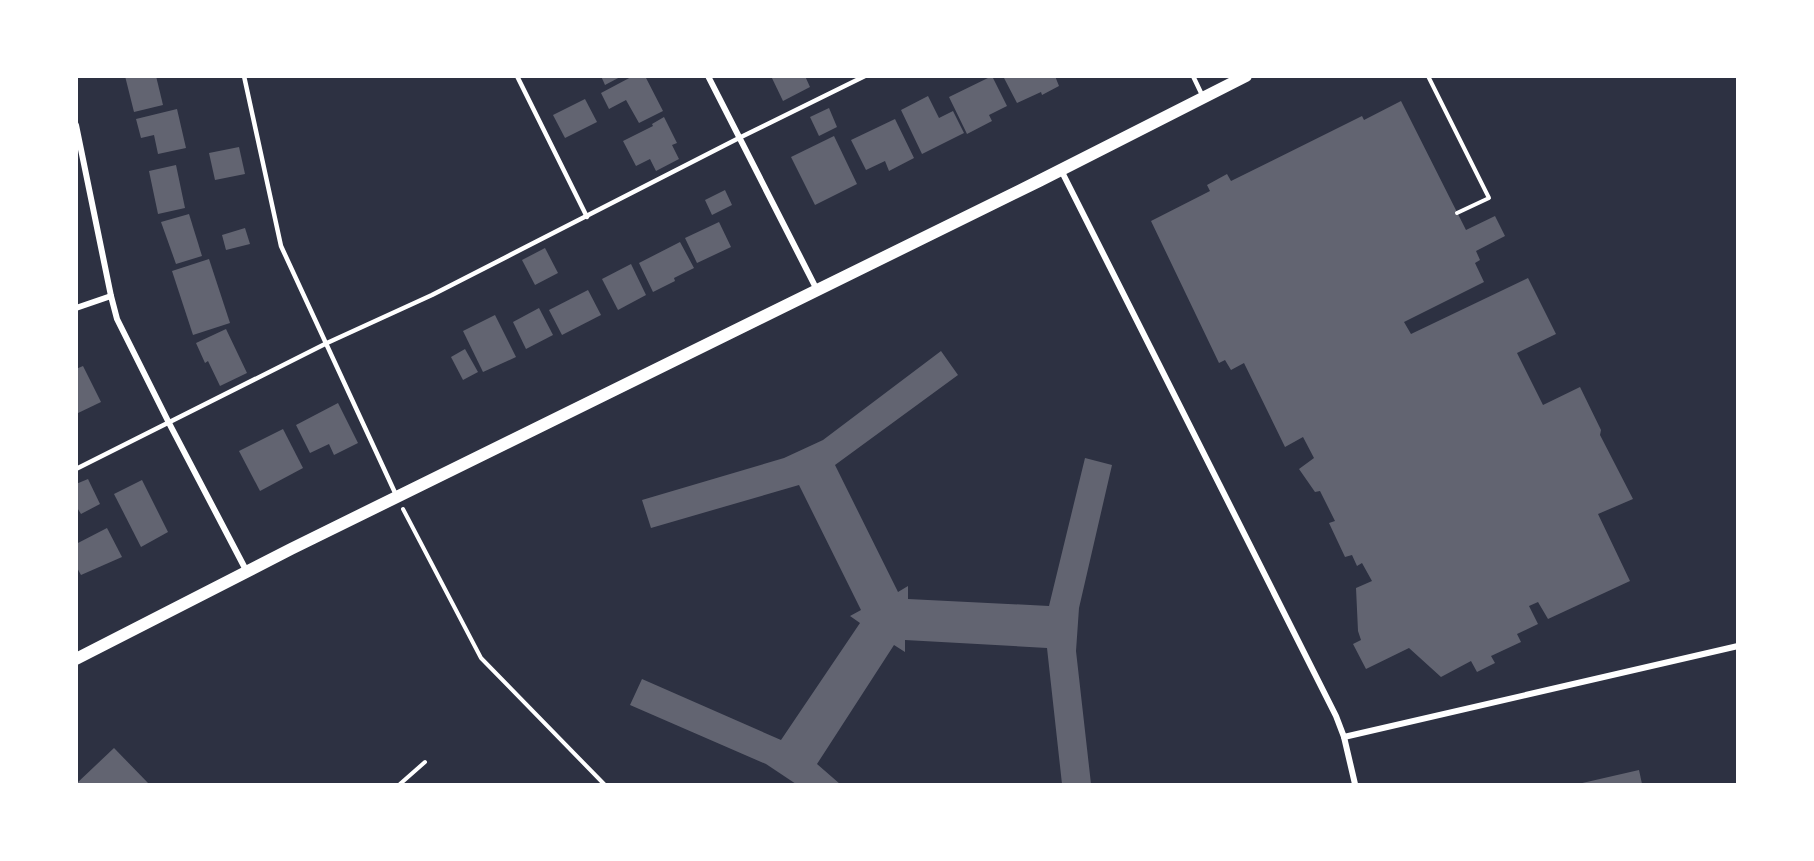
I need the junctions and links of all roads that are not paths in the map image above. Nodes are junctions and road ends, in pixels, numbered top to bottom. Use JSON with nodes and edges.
{"nodes":[{"id":1,"x":244,"y":76,"type":"edge"},
{"id":2,"x":517,"y":76,"type":"edge"},
{"id":3,"x":708,"y":76,"type":"edge"},
{"id":4,"x":865,"y":76,"type":"edge"},
{"id":5,"x":1193,"y":76,"type":"edge"},
{"id":6,"x":1246,"y":76,"type":"edge"},
{"id":7,"x":1203,"y":97,"type":"junction"},
{"id":8,"x":76,"y":125,"type":"edge"},
{"id":9,"x":739,"y":138,"type":"junction"},
{"id":10,"x":84,"y":157,"type":"junction"},
{"id":11,"x":76,"y":159,"type":"edge"},
{"id":12,"x":1061,"y":170,"type":"junction"},
{"id":13,"x":587,"y":217,"type":"junction"},
{"id":14,"x":817,"y":290,"type":"junction"},
{"id":15,"x":111,"y":296,"type":"junction"},
{"id":16,"x":76,"y":308,"type":"edge"},
{"id":17,"x":327,"y":343,"type":"junction"},
{"id":18,"x":169,"y":423,"type":"junction"},
{"id":19,"x":76,"y":469,"type":"edge"},
{"id":20,"x":397,"y":497,"type":"junction"},
{"id":21,"x":247,"y":572,"type":"junction"},
{"id":22,"x":1737,"y":646,"type":"edge"},
{"id":23,"x":76,"y":659,"type":"edge"},
{"id":24,"x":1344,"y":737,"type":"junction"},
{"id":25,"x":1354,"y":784,"type":"edge"}],
"edges":[{"from":1,"to":17,"type":"lane"},
{"from":2,"to":13,"type":"lane"},
{"from":3,"to":9,"type":"street"},
{"from":4,"to":9,"type":"lane"},
{"from":5,"to":7,"type":"lane"},
{"from":6,"to":7,"type":"main road"},
{"from":7,"to":12,"type":"main road"},
{"from":8,"to":10,"type":"street"},
{"from":9,"to":13,"type":"lane"},
{"from":9,"to":14,"type":"street"},
{"from":10,"to":11,"type":"lane"},
{"from":10,"to":15,"type":"street"},
{"from":12,"to":14,"type":"main road"},
{"from":12,"to":24,"type":"street"},
{"from":13,"to":17,"type":"lane"},
{"from":14,"to":20,"type":"main road"},
{"from":15,"to":16,"type":"street"},
{"from":15,"to":18,"type":"street"},
{"from":17,"to":18,"type":"lane"},
{"from":17,"to":20,"type":"lane"},
{"from":18,"to":19,"type":"lane"},
{"from":18,"to":21,"type":"street"},
{"from":20,"to":21,"type":"main road"},
{"from":21,"to":23,"type":"main road"},
{"from":22,"to":24,"type":"street"},
{"from":24,"to":25,"type":"street"}]}
